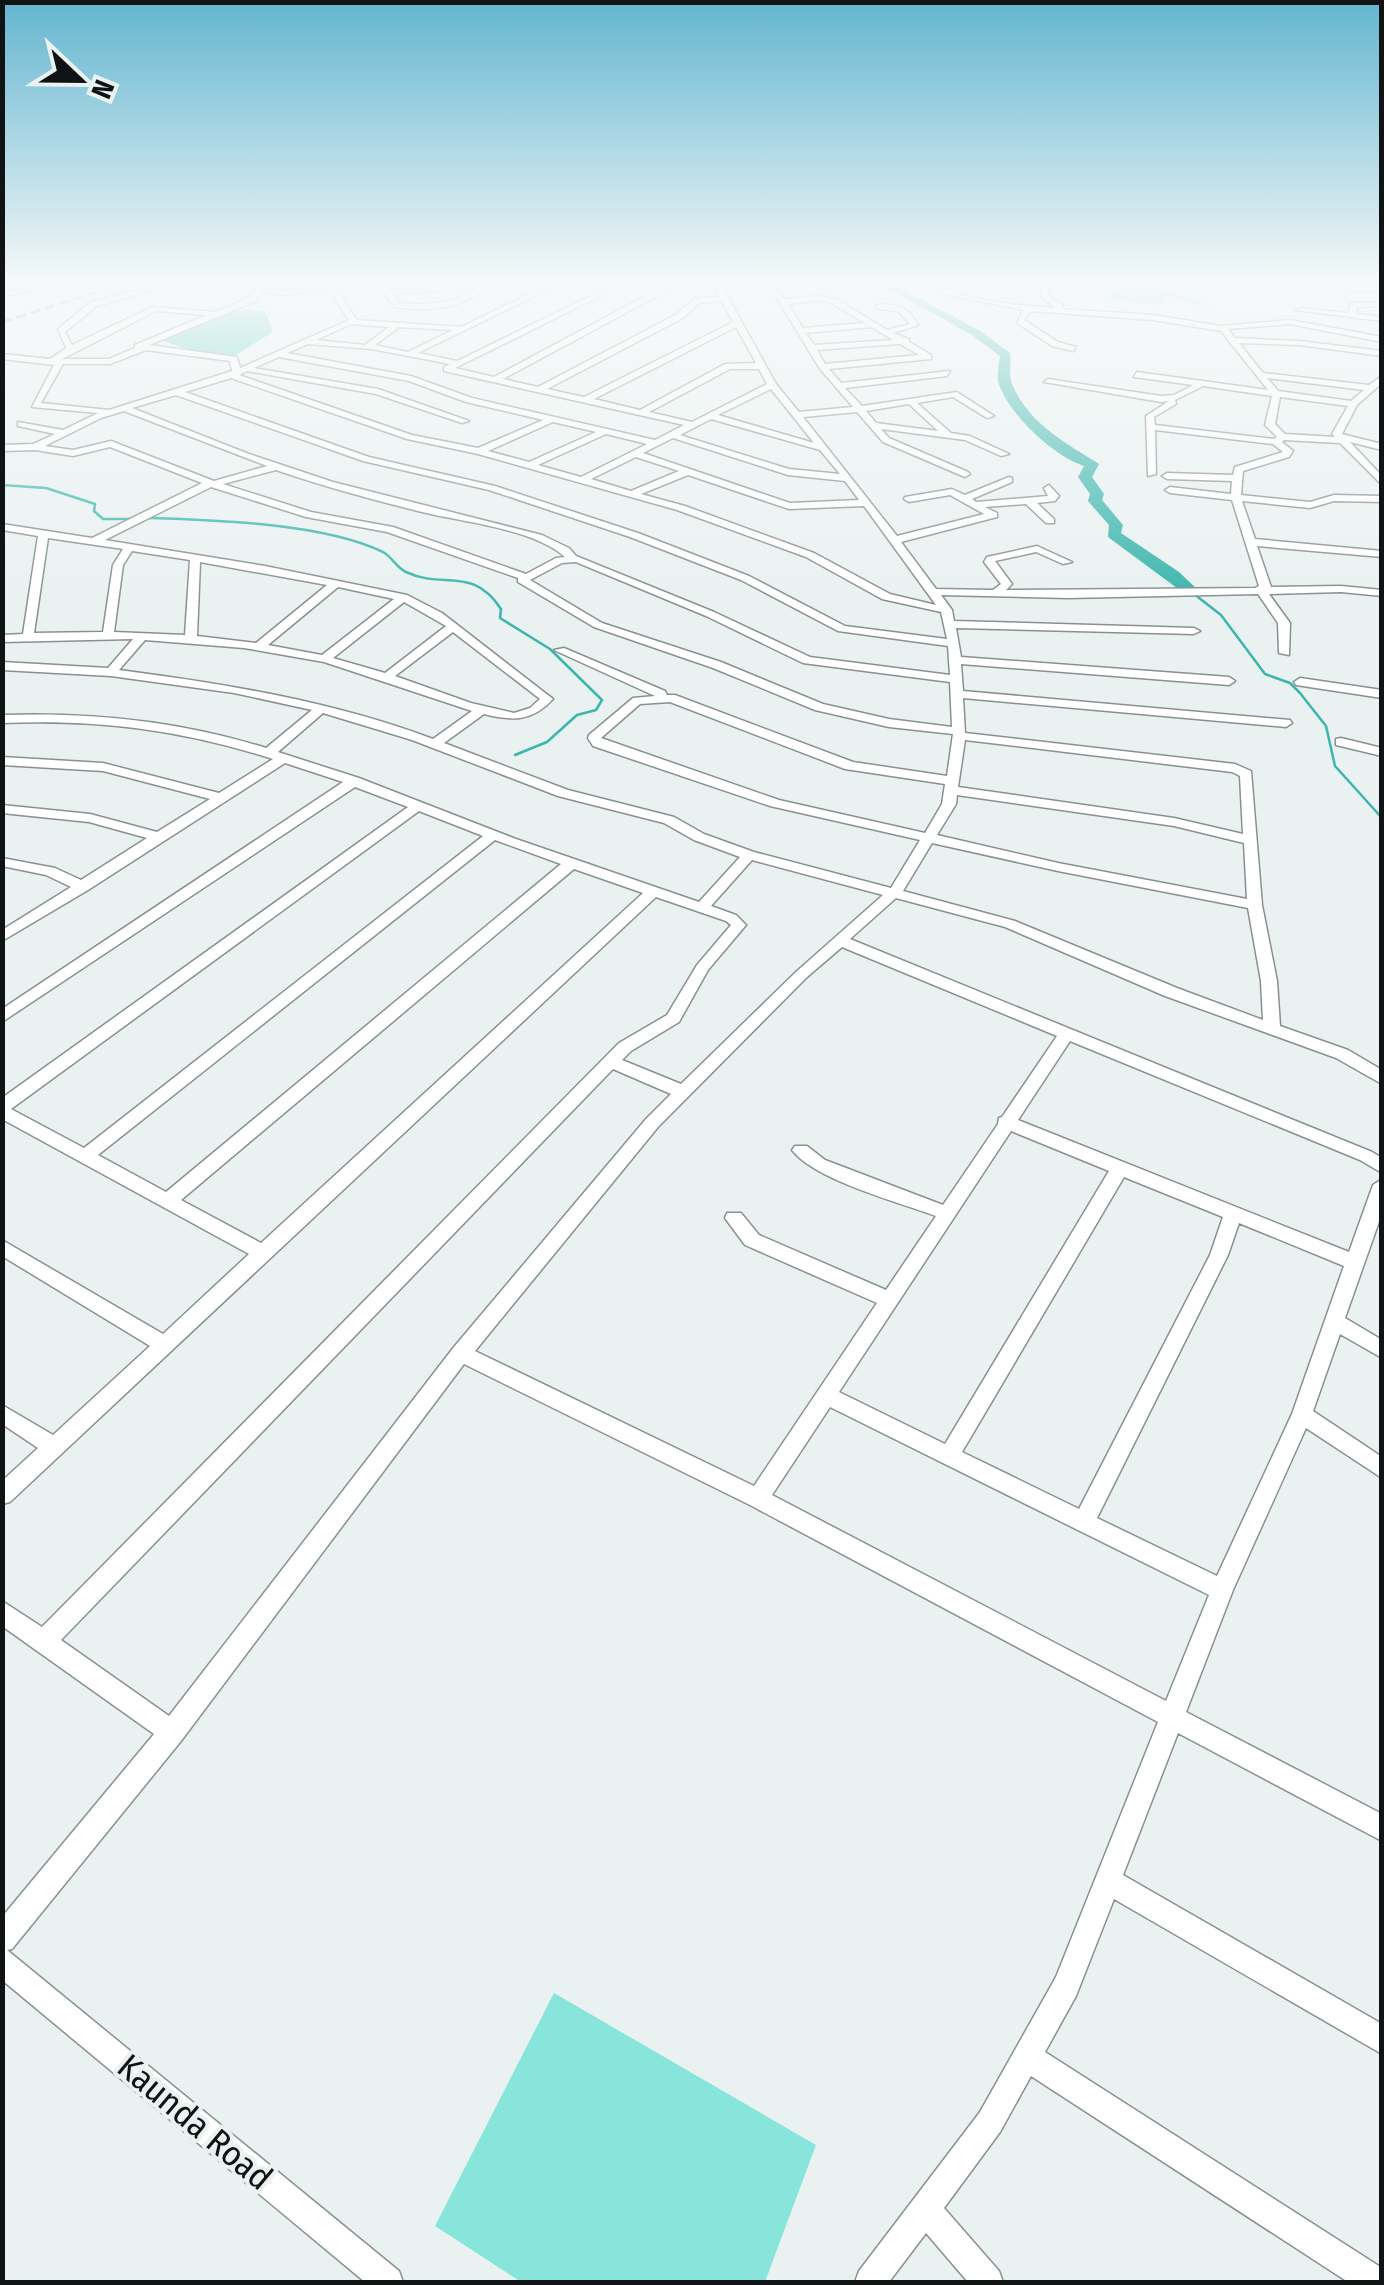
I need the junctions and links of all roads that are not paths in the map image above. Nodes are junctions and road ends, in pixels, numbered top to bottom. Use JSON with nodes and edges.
{"nodes":[{"id":1,"x":47,"y":388,"type":"edge"},
{"id":2,"x":190,"y":388,"type":"edge"},
{"id":3,"x":280,"y":388,"type":"edge"},
{"id":4,"x":359,"y":388,"type":"edge"},
{"id":5,"x":400,"y":388,"type":"edge"},
{"id":6,"x":435,"y":388,"type":"edge"},
{"id":7,"x":541,"y":388,"type":"edge"},
{"id":8,"x":610,"y":388,"type":"edge"},
{"id":9,"x":688,"y":388,"type":"edge"},
{"id":10,"x":767,"y":388,"type":"edge"},
{"id":11,"x":774,"y":388,"type":"edge"},
{"id":12,"x":840,"y":388,"type":"edge"},
{"id":13,"x":1081,"y":388,"type":"edge"},
{"id":14,"x":1196,"y":388,"type":"edge"},
{"id":15,"x":1228,"y":388,"type":"edge"},
{"id":16,"x":1271,"y":388,"type":"edge"},
{"id":17,"x":1366,"y":388,"type":"edge"},
{"id":18,"x":1369,"y":388,"type":"joint"},
{"id":19,"x":177,"y":392,"type":"junction"},
{"id":20,"x":384,"y":394,"type":"junction"},
{"id":21,"x":1276,"y":395,"type":"junction"},
{"id":22,"x":1176,"y":397,"type":"junction"},
{"id":23,"x":588,"y":399,"type":"junction"},
{"id":24,"x":911,"y":402,"type":"junction"},
{"id":25,"x":1353,"y":404,"type":"junction"},
{"id":26,"x":498,"y":407,"type":"junction"},
{"id":27,"x":860,"y":409,"type":"junction"},
{"id":28,"x":117,"y":410,"type":"junction"},
{"id":29,"x":642,"y":412,"type":"junction"},
{"id":30,"x":795,"y":415,"type":"junction"},
{"id":31,"x":711,"y":416,"type":"junction"},
{"id":32,"x":990,"y":416,"type":"dead end"},
{"id":33,"x":555,"y":418,"type":"junction"},
{"id":34,"x":465,"y":421,"type":"junction"},
{"id":35,"x":21,"y":424,"type":"dead end"},
{"id":36,"x":691,"y":424,"type":"junction"},
{"id":37,"x":872,"y":425,"type":"junction"},
{"id":38,"x":1149,"y":428,"type":"junction"},
{"id":39,"x":606,"y":431,"type":"junction"},
{"id":40,"x":60,"y":432,"type":"junction"},
{"id":41,"x":672,"y":435,"type":"junction"},
{"id":42,"x":950,"y":436,"type":"junction"},
{"id":43,"x":1339,"y":438,"type":"junction"},
{"id":44,"x":422,"y":440,"type":"junction"},
{"id":45,"x":1281,"y":443,"type":"junction"},
{"id":46,"x":656,"y":444,"type":"junction"},
{"id":47,"x":35,"y":446,"type":"junction"},
{"id":48,"x":1382,"y":447,"type":"edge"},
{"id":49,"x":2,"y":448,"type":"edge"},
{"id":50,"x":823,"y":448,"type":"junction"},
{"id":51,"x":479,"y":451,"type":"junction"},
{"id":52,"x":1355,"y":452,"type":"junction"},
{"id":53,"x":636,"y":454,"type":"junction"},
{"id":54,"x":1004,"y":454,"type":"dead end"},
{"id":55,"x":1382,"y":461,"type":"edge"},
{"id":56,"x":1366,"y":463,"type":"junction"},
{"id":57,"x":530,"y":465,"type":"junction"},
{"id":58,"x":275,"y":467,"type":"junction"},
{"id":59,"x":688,"y":471,"type":"junction"},
{"id":60,"x":966,"y":474,"type":"dead end"},
{"id":61,"x":1151,"y":474,"type":"dead end"},
{"id":62,"x":814,"y":476,"type":"junction"},
{"id":63,"x":1167,"y":476,"type":"dead end"},
{"id":64,"x":848,"y":478,"type":"junction"},
{"id":65,"x":1236,"y":478,"type":"junction"},
{"id":66,"x":582,"y":480,"type":"junction"},
{"id":67,"x":1009,"y":480,"type":"dead end"},
{"id":68,"x":771,"y":482,"type":"dead end"},
{"id":69,"x":1382,"y":482,"type":"edge"},
{"id":70,"x":212,"y":484,"type":"junction"},
{"id":71,"x":1050,"y":488,"type":"dead end"},
{"id":72,"x":1170,"y":490,"type":"dead end"},
{"id":73,"x":634,"y":493,"type":"junction"},
{"id":74,"x":966,"y":498,"type":"junction"},
{"id":75,"x":1236,"y":498,"type":"junction"},
{"id":76,"x":1382,"y":498,"type":"edge"},
{"id":77,"x":909,"y":499,"type":"dead end"},
{"id":78,"x":1030,"y":502,"type":"junction"},
{"id":79,"x":866,"y":503,"type":"junction"},
{"id":80,"x":987,"y":507,"type":"junction"},
{"id":81,"x":1050,"y":521,"type":"dead end"},
{"id":82,"x":2,"y":527,"type":"edge"},
{"id":83,"x":44,"y":533,"type":"junction"},
{"id":84,"x":895,"y":540,"type":"junction"},
{"id":85,"x":91,"y":541,"type":"junction"},
{"id":86,"x":1250,"y":542,"type":"junction"},
{"id":87,"x":129,"y":548,"type":"junction"},
{"id":88,"x":1382,"y":554,"type":"edge"},
{"id":89,"x":196,"y":557,"type":"junction"},
{"id":90,"x":572,"y":558,"type":"junction"},
{"id":91,"x":1067,"y":562,"type":"dead end"},
{"id":92,"x":525,"y":577,"type":"junction"},
{"id":93,"x":335,"y":584,"type":"junction"},
{"id":94,"x":1263,"y":589,"type":"junction"},
{"id":95,"x":934,"y":592,"type":"junction"},
{"id":96,"x":996,"y":593,"type":"junction"},
{"id":97,"x":1382,"y":593,"type":"edge"},
{"id":98,"x":403,"y":597,"type":"junction"},
{"id":99,"x":452,"y":627,"type":"junction"},
{"id":100,"x":1194,"y":630,"type":"dead end"},
{"id":101,"x":108,"y":634,"type":"junction"},
{"id":102,"x":142,"y":636,"type":"junction"},
{"id":103,"x":28,"y":637,"type":"junction"},
{"id":104,"x":2,"y":640,"type":"edge"},
{"id":105,"x":191,"y":640,"type":"junction"},
{"id":106,"x":258,"y":648,"type":"junction"},
{"id":107,"x":560,"y":650,"type":"dead end"},
{"id":108,"x":952,"y":652,"type":"junction"},
{"id":109,"x":1286,"y":653,"type":"dead end"},
{"id":110,"x":324,"y":659,"type":"junction"},
{"id":111,"x":2,"y":666,"type":"edge"},
{"id":112,"x":111,"y":672,"type":"junction"},
{"id":113,"x":388,"y":676,"type":"junction"},
{"id":114,"x":1229,"y":681,"type":"dead end"},
{"id":115,"x":1300,"y":682,"type":"dead end"},
{"id":116,"x":1382,"y":694,"type":"edge"},
{"id":117,"x":670,"y":698,"type":"junction"},
{"id":118,"x":321,"y":708,"type":"junction"},
{"id":119,"x":484,"y":708,"type":"junction"},
{"id":120,"x":2,"y":719,"type":"edge"},
{"id":121,"x":1286,"y":724,"type":"dead end"},
{"id":122,"x":958,"y":734,"type":"junction"},
{"id":123,"x":1341,"y":742,"type":"dead end"},
{"id":124,"x":434,"y":744,"type":"junction"},
{"id":125,"x":1382,"y":752,"type":"edge"},
{"id":126,"x":278,"y":754,"type":"junction"},
{"id":127,"x":2,"y":761,"type":"edge"},
{"id":128,"x":354,"y":781,"type":"junction"},
{"id":129,"x":954,"y":786,"type":"junction"},
{"id":130,"x":220,"y":797,"type":"junction"},
{"id":131,"x":418,"y":806,"type":"junction"},
{"id":132,"x":2,"y":809,"type":"edge"},
{"id":133,"x":494,"y":835,"type":"junction"},
{"id":134,"x":158,"y":837,"type":"junction"},
{"id":135,"x":928,"y":837,"type":"junction"},
{"id":136,"x":1249,"y":840,"type":"junction"},
{"id":137,"x":749,"y":855,"type":"junction"},
{"id":138,"x":2,"y":862,"type":"edge"},
{"id":139,"x":573,"y":862,"type":"junction"},
{"id":140,"x":83,"y":887,"type":"junction"},
{"id":141,"x":654,"y":891,"type":"junction"},
{"id":142,"x":896,"y":891,"type":"junction"},
{"id":143,"x":1255,"y":905,"type":"junction"},
{"id":144,"x":702,"y":908,"type":"junction"},
{"id":145,"x":2,"y":937,"type":"edge"},
{"id":146,"x":841,"y":941,"type":"junction"},
{"id":147,"x":2,"y":1018,"type":"edge"},
{"id":148,"x":1272,"y":1028,"type":"junction"},
{"id":149,"x":1067,"y":1033,"type":"junction"},
{"id":150,"x":610,"y":1062,"type":"junction"},
{"id":151,"x":1382,"y":1078,"type":"edge"},
{"id":152,"x":681,"y":1091,"type":"junction"},
{"id":153,"x":2,"y":1109,"type":"edge"},
{"id":154,"x":1005,"y":1122,"type":"junction"},
{"id":155,"x":801,"y":1150,"type":"dead end"},
{"id":156,"x":85,"y":1156,"type":"junction"},
{"id":157,"x":1382,"y":1166,"type":"edge"},
{"id":158,"x":1119,"y":1170,"type":"junction"},
{"id":159,"x":1381,"y":1190,"type":"edge"},
{"id":160,"x":169,"y":1200,"type":"junction"},
{"id":161,"x":944,"y":1212,"type":"junction"},
{"id":162,"x":1233,"y":1214,"type":"junction"},
{"id":163,"x":734,"y":1218,"type":"dead end"},
{"id":164,"x":2,"y":1247,"type":"edge"},
{"id":165,"x":1367,"y":1250,"type":"edge"},
{"id":166,"x":261,"y":1252,"type":"junction"},
{"id":167,"x":890,"y":1300,"type":"junction"},
{"id":168,"x":1336,"y":1324,"type":"junction"},
{"id":169,"x":163,"y":1344,"type":"junction"},
{"id":170,"x":1382,"y":1350,"type":"edge"},
{"id":171,"x":461,"y":1354,"type":"junction"},
{"id":172,"x":826,"y":1396,"type":"junction"},
{"id":173,"x":2,"y":1413,"type":"edge"},
{"id":174,"x":1302,"y":1414,"type":"junction"},
{"id":175,"x":54,"y":1446,"type":"junction"},
{"id":176,"x":950,"y":1454,"type":"junction"},
{"id":177,"x":1382,"y":1469,"type":"edge"},
{"id":178,"x":2,"y":1495,"type":"edge"},
{"id":179,"x":758,"y":1498,"type":"junction"},
{"id":180,"x":1084,"y":1521,"type":"junction"},
{"id":181,"x":1222,"y":1590,"type":"junction"},
{"id":182,"x":2,"y":1612,"type":"edge"},
{"id":183,"x":44,"y":1641,"type":"junction"},
{"id":184,"x":1173,"y":1718,"type":"junction"},
{"id":185,"x":172,"y":1732,"type":"junction"},
{"id":186,"x":1382,"y":1828,"type":"edge"},
{"id":187,"x":1110,"y":1882,"type":"junction"},
{"id":188,"x":2,"y":1939,"type":"edge"},
{"id":189,"x":2,"y":1962,"type":"edge"},
{"id":190,"x":1382,"y":2040,"type":"edge"},
{"id":191,"x":1027,"y":2058,"type":"junction"},
{"id":192,"x":925,"y":2209,"type":"junction"},
{"id":193,"x":388,"y":2282,"type":"edge"},
{"id":194,"x":870,"y":2282,"type":"edge"},
{"id":195,"x":988,"y":2282,"type":"edge"},
{"id":196,"x":1374,"y":2282,"type":"edge"}],
"edges":[{"from":1,"to":28,"type":"street"},
{"from":2,"to":19,"type":"street"},
{"from":3,"to":44,"type":"street"},
{"from":4,"to":20,"type":"street"},
{"from":5,"to":20,"type":"street"},
{"from":6,"to":26,"type":"street"},
{"from":7,"to":23,"type":"street"},
{"from":8,"to":23,"type":"street"},
{"from":9,"to":29,"type":"street"},
{"from":10,"to":31,"type":"street"},
{"from":11,"to":30,"type":"street"},
{"from":12,"to":27,"type":"street"},
{"from":13,"to":22,"type":"street"},
{"from":14,"to":22,"type":"street"},
{"from":15,"to":21,"type":"street"},
{"from":16,"to":21,"type":"street"},
{"from":17,"to":18,"type":"street"},
{"from":18,"to":25,"type":"street"},
{"from":19,"to":28,"type":"street"},
{"from":19,"to":108,"type":"street"},
{"from":20,"to":34,"type":"street"},
{"from":21,"to":25,"type":"street"},
{"from":21,"to":45,"type":"street"},
{"from":22,"to":38,"type":"street"},
{"from":23,"to":29,"type":"street"},
{"from":23,"to":33,"type":"street"},
{"from":24,"to":27,"type":"street"},
{"from":24,"to":32,"type":"street"},
{"from":24,"to":42,"type":"street"},
{"from":25,"to":43,"type":"street"},
{"from":26,"to":33,"type":"street"},
{"from":26,"to":34,"type":"street"},
{"from":27,"to":30,"type":"street"},
{"from":27,"to":37,"type":"street"},
{"from":28,"to":40,"type":"street"},
{"from":28,"to":58,"type":"street"},
{"from":29,"to":36,"type":"street"},
{"from":30,"to":50,"type":"street"},
{"from":31,"to":36,"type":"street"},
{"from":31,"to":50,"type":"street"},
{"from":33,"to":39,"type":"street"},
{"from":33,"to":51,"type":"street"},
{"from":34,"to":44,"type":"street"},
{"from":35,"to":40,"type":"street"},
{"from":36,"to":41,"type":"street"},
{"from":37,"to":42,"type":"street"},
{"from":37,"to":60,"type":"street"},
{"from":38,"to":45,"type":"street"},
{"from":38,"to":61,"type":"street"},
{"from":39,"to":46,"type":"street"},
{"from":39,"to":57,"type":"street"},
{"from":40,"to":47,"type":"street"},
{"from":41,"to":46,"type":"street"},
{"from":41,"to":62,"type":"street"},
{"from":42,"to":54,"type":"street"},
{"from":43,"to":45,"type":"street"},
{"from":43,"to":48,"type":"street"},
{"from":43,"to":52,"type":"street"},
{"from":44,"to":51,"type":"street"},
{"from":45,"to":52,"type":"street"},
{"from":45,"to":65,"type":"street"},
{"from":46,"to":53,"type":"street"},
{"from":47,"to":49,"type":"street"},
{"from":47,"to":70,"type":"street"},
{"from":50,"to":64,"type":"street"},
{"from":51,"to":57,"type":"street"},
{"from":52,"to":56,"type":"street"},
{"from":53,"to":59,"type":"street"},
{"from":53,"to":66,"type":"street"},
{"from":55,"to":56,"type":"street"},
{"from":56,"to":69,"type":"street"},
{"from":57,"to":66,"type":"street"},
{"from":58,"to":70,"type":"street"},
{"from":58,"to":90,"type":"street"},
{"from":59,"to":73,"type":"street"},
{"from":59,"to":79,"type":"street"},
{"from":62,"to":64,"type":"street"},
{"from":62,"to":68,"type":"street"},
{"from":63,"to":65,"type":"street"},
{"from":64,"to":79,"type":"street"},
{"from":65,"to":75,"type":"street"},
{"from":66,"to":73,"type":"street"},
{"from":67,"to":74,"type":"street"},
{"from":70,"to":85,"type":"street"},
{"from":70,"to":92,"type":"street"},
{"from":71,"to":78,"type":"street"},
{"from":72,"to":75,"type":"street"},
{"from":73,"to":108,"type":"street"},
{"from":74,"to":77,"type":"street"},
{"from":74,"to":80,"type":"street"},
{"from":75,"to":76,"type":"street"},
{"from":75,"to":86,"type":"street"},
{"from":78,"to":80,"type":"street"},
{"from":78,"to":81,"type":"street"},
{"from":79,"to":84,"type":"street"},
{"from":80,"to":84,"type":"street"},
{"from":82,"to":83,"type":"street"},
{"from":83,"to":85,"type":"street"},
{"from":83,"to":103,"type":"street"},
{"from":84,"to":95,"type":"street"},
{"from":85,"to":87,"type":"street"},
{"from":86,"to":88,"type":"street"},
{"from":86,"to":94,"type":"street"},
{"from":87,"to":89,"type":"street"},
{"from":87,"to":101,"type":"street"},
{"from":89,"to":93,"type":"street"},
{"from":89,"to":105,"type":"street"},
{"from":90,"to":92,"type":"street"},
{"from":90,"to":108,"type":"street"},
{"from":91,"to":96,"type":"street"},
{"from":92,"to":122,"type":"street"},
{"from":93,"to":98,"type":"street"},
{"from":93,"to":106,"type":"street"},
{"from":94,"to":96,"type":"street"},
{"from":94,"to":97,"type":"street"},
{"from":94,"to":109,"type":"street"},
{"from":95,"to":96,"type":"street"},
{"from":95,"to":108,"type":"street"},
{"from":98,"to":99,"type":"street"},
{"from":98,"to":110,"type":"street"},
{"from":99,"to":113,"type":"street"},
{"from":99,"to":119,"type":"street"},
{"from":100,"to":108,"type":"street"},
{"from":101,"to":102,"type":"street"},
{"from":101,"to":103,"type":"street"},
{"from":102,"to":105,"type":"street"},
{"from":102,"to":112,"type":"street"},
{"from":103,"to":104,"type":"street"},
{"from":105,"to":106,"type":"street"},
{"from":106,"to":110,"type":"street"},
{"from":107,"to":117,"type":"street"},
{"from":108,"to":114,"type":"street"},
{"from":108,"to":121,"type":"street"},
{"from":108,"to":122,"type":"street"},
{"from":110,"to":113,"type":"street"},
{"from":111,"to":112,"type":"street"},
{"from":112,"to":118,"type":"street"},
{"from":113,"to":119,"type":"street"},
{"from":115,"to":116,"type":"street"},
{"from":117,"to":129,"type":"street"},
{"from":117,"to":135,"type":"street"},
{"from":118,"to":124,"type":"street"},
{"from":118,"to":126,"type":"street"},
{"from":119,"to":124,"type":"street"},
{"from":120,"to":126,"type":"street"},
{"from":122,"to":129,"type":"street"},
{"from":122,"to":136,"type":"street"},
{"from":123,"to":125,"type":"street"},
{"from":124,"to":137,"type":"street"},
{"from":126,"to":128,"type":"street"},
{"from":126,"to":130,"type":"street"},
{"from":127,"to":130,"type":"street"},
{"from":128,"to":131,"type":"street"},
{"from":128,"to":147,"type":"street"},
{"from":129,"to":135,"type":"street"},
{"from":129,"to":136,"type":"street"},
{"from":130,"to":134,"type":"street"},
{"from":131,"to":133,"type":"street"},
{"from":131,"to":153,"type":"street"},
{"from":132,"to":134,"type":"street"},
{"from":133,"to":139,"type":"street"},
{"from":133,"to":156,"type":"street"},
{"from":134,"to":140,"type":"street"},
{"from":135,"to":142,"type":"street"},
{"from":135,"to":143,"type":"street"},
{"from":136,"to":143,"type":"street"},
{"from":137,"to":142,"type":"street"},
{"from":137,"to":144,"type":"street"},
{"from":138,"to":140,"type":"street"},
{"from":139,"to":141,"type":"street"},
{"from":139,"to":160,"type":"street"},
{"from":140,"to":145,"type":"street"},
{"from":141,"to":144,"type":"street"},
{"from":141,"to":166,"type":"street"},
{"from":142,"to":146,"type":"street"},
{"from":142,"to":148,"type":"street"},
{"from":143,"to":148,"type":"street"},
{"from":144,"to":150,"type":"street"},
{"from":146,"to":149,"type":"street"},
{"from":146,"to":152,"type":"street"},
{"from":148,"to":151,"type":"street"},
{"from":149,"to":154,"type":"street"},
{"from":149,"to":157,"type":"street"},
{"from":150,"to":152,"type":"street"},
{"from":150,"to":183,"type":"street"},
{"from":152,"to":171,"type":"street"},
{"from":153,"to":156,"type":"street"},
{"from":154,"to":158,"type":"street"},
{"from":154,"to":161,"type":"street"},
{"from":155,"to":161,"type":"street"},
{"from":156,"to":160,"type":"street"},
{"from":158,"to":162,"type":"street"},
{"from":158,"to":176,"type":"street"},
{"from":159,"to":165,"type":"street"},
{"from":160,"to":166,"type":"street"},
{"from":161,"to":167,"type":"street"},
{"from":162,"to":165,"type":"street"},
{"from":162,"to":180,"type":"street"},
{"from":163,"to":167,"type":"street"},
{"from":164,"to":169,"type":"street"},
{"from":165,"to":168,"type":"street"},
{"from":166,"to":169,"type":"street"},
{"from":167,"to":172,"type":"street"},
{"from":168,"to":170,"type":"street"},
{"from":168,"to":174,"type":"street"},
{"from":169,"to":175,"type":"street"},
{"from":171,"to":179,"type":"street"},
{"from":171,"to":185,"type":"street"},
{"from":172,"to":176,"type":"street"},
{"from":172,"to":179,"type":"street"},
{"from":173,"to":175,"type":"street"},
{"from":174,"to":177,"type":"street"},
{"from":174,"to":181,"type":"street"},
{"from":175,"to":178,"type":"street"},
{"from":176,"to":180,"type":"street"},
{"from":179,"to":184,"type":"street"},
{"from":180,"to":181,"type":"street"},
{"from":181,"to":184,"type":"street"},
{"from":182,"to":183,"type":"street"},
{"from":183,"to":185,"type":"street"},
{"from":184,"to":186,"type":"street"},
{"from":184,"to":187,"type":"street"},
{"from":185,"to":188,"type":"street"},
{"from":187,"to":190,"type":"street"},
{"from":187,"to":191,"type":"street"},
{"from":189,"to":193,"type":"street","name":"Kaunda Road"},
{"from":191,"to":192,"type":"street"},
{"from":191,"to":196,"type":"street"},
{"from":192,"to":194,"type":"street"},
{"from":192,"to":195,"type":"street"}]}
